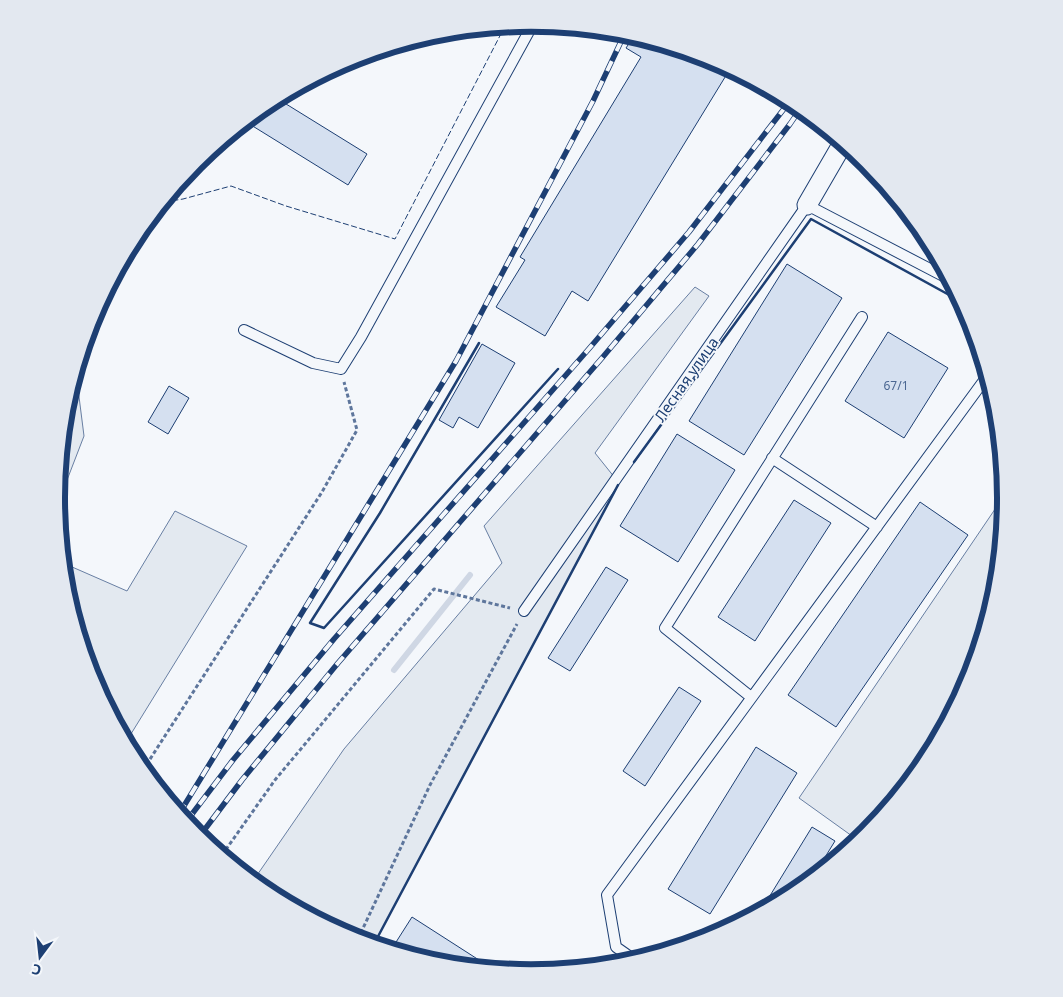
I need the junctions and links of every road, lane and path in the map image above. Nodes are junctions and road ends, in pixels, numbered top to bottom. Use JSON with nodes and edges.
{"nodes":[{"id":1,"x":528,"y":32,"type":"edge"},
{"id":2,"x":840,"y":149,"type":"edge"},
{"id":3,"x":806,"y":205,"type":"junction"},
{"id":4,"x":939,"y":274,"type":"edge"},
{"id":5,"x":862,"y":316,"type":"dead end"},
{"id":6,"x":244,"y":330,"type":"dead end"},
{"id":7,"x":340,"y":369,"type":"junction"},
{"id":8,"x":983,"y":382,"type":"edge"},
{"id":9,"x":772,"y":458,"type":"junction"},
{"id":10,"x":877,"y":526,"type":"junction"},
{"id":11,"x":524,"y":612,"type":"junction"},
{"id":12,"x":751,"y":697,"type":"junction"},
{"id":13,"x":148,"y":762,"type":"edge"},
{"id":14,"x":225,"y":850,"type":"edge"},
{"id":15,"x":362,"y":932,"type":"edge"},
{"id":16,"x":627,"y":955,"type":"edge"}],
"edges":[{"from":1,"to":7,"type":"lane"},
{"from":2,"to":3,"type":"street","name":"Лесная улица"},
{"from":3,"to":4,"type":"lane"},
{"from":3,"to":11,"type":"lane","name":"Лесная улица"},
{"from":5,"to":9,"type":"lane"},
{"from":6,"to":7,"type":"lane"},
{"from":7,"to":13,"type":"path"},
{"from":8,"to":10,"type":"lane"},
{"from":9,"to":10,"type":"lane"},
{"from":9,"to":12,"type":"lane"},
{"from":10,"to":12,"type":"lane"},
{"from":11,"to":14,"type":"path"},
{"from":11,"to":15,"type":"path"},
{"from":12,"to":16,"type":"lane"}]}
